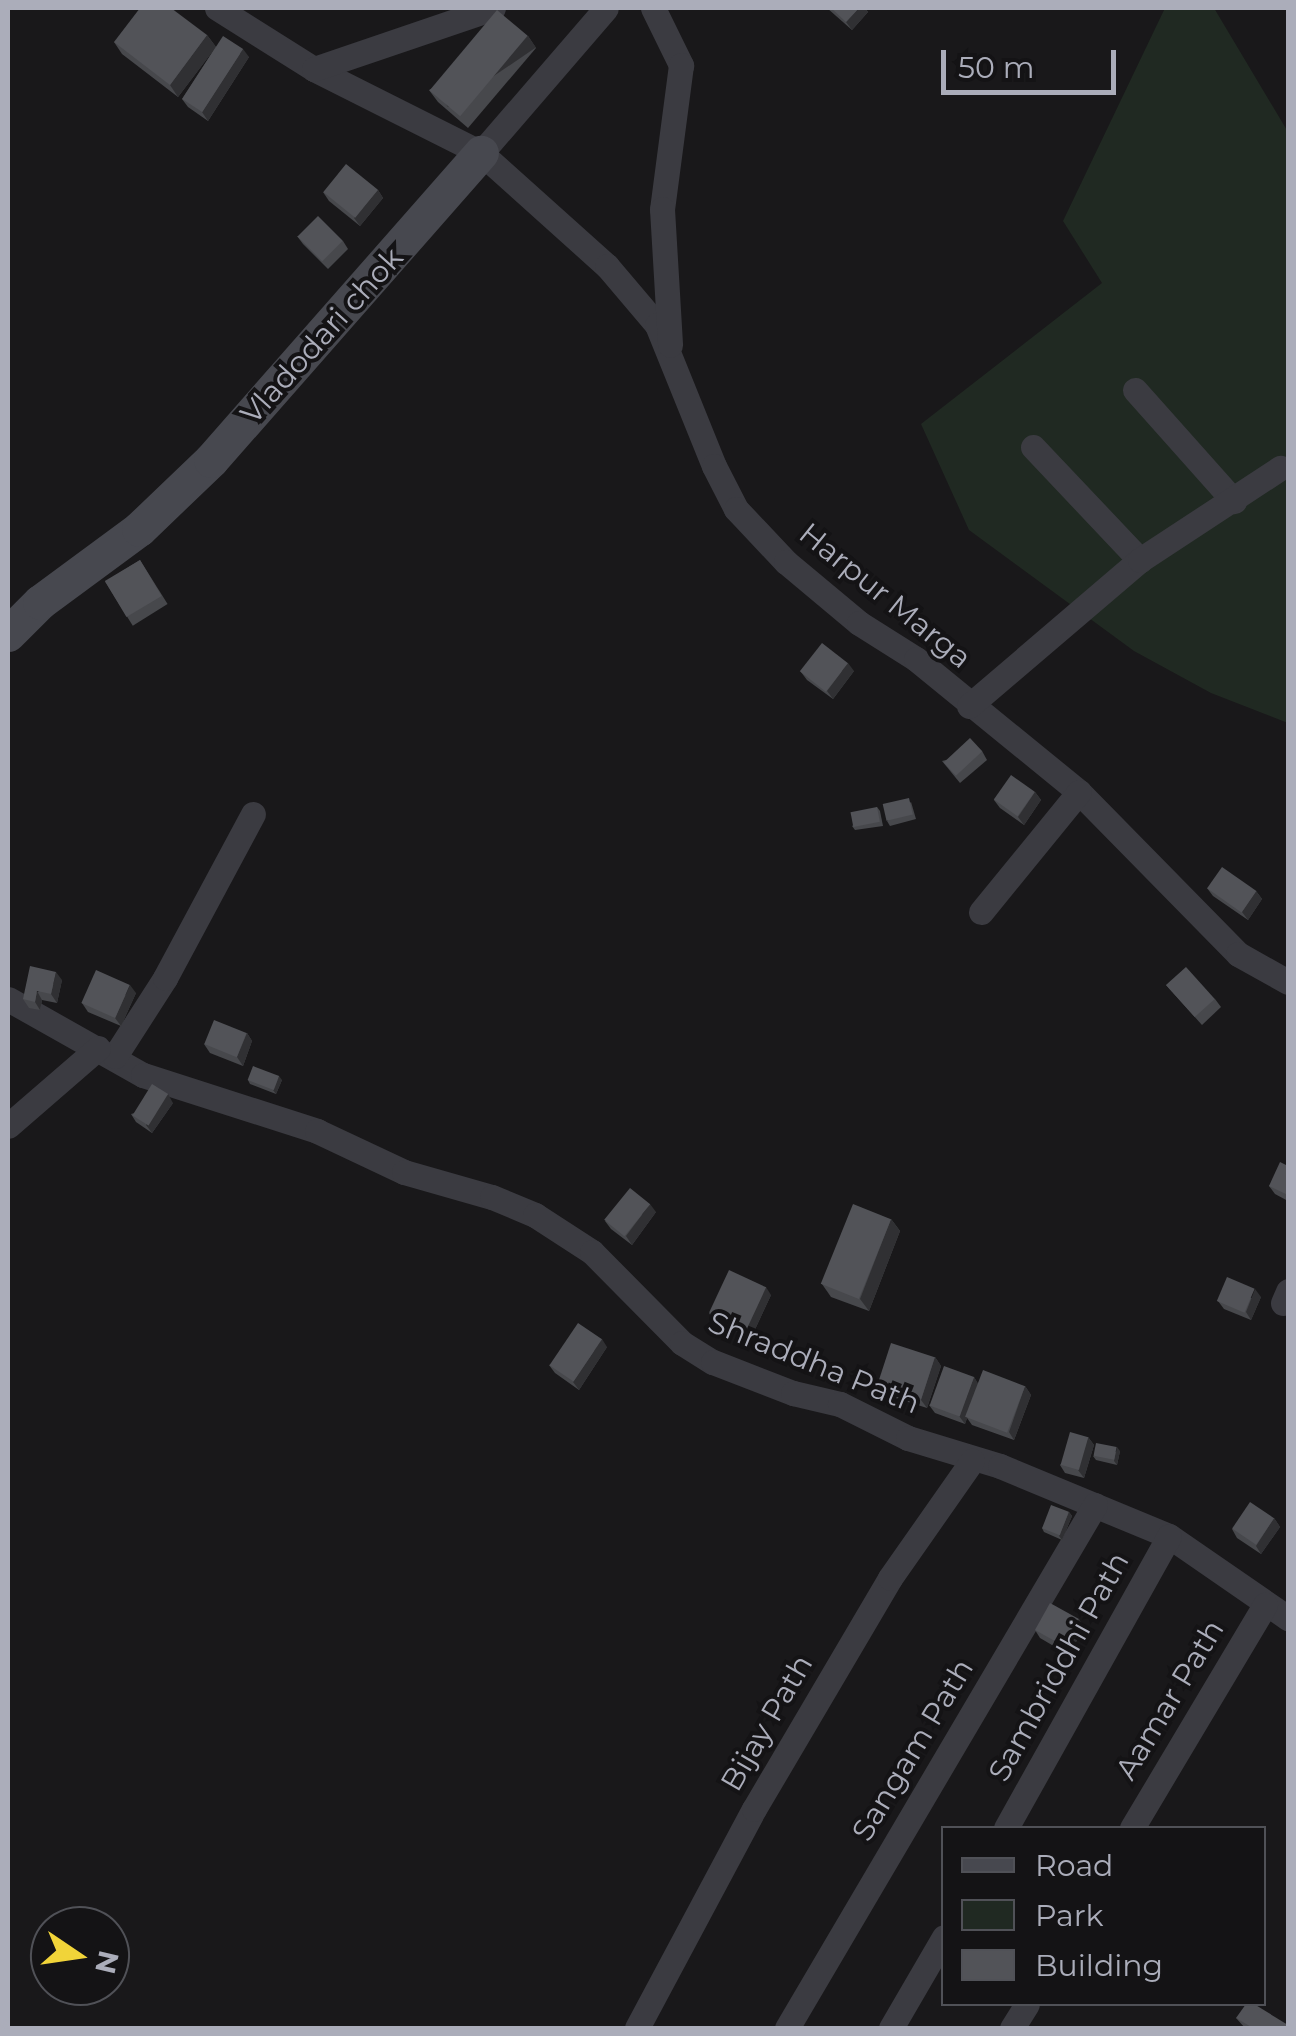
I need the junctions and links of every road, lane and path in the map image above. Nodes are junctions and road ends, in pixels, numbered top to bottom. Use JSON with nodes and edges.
{"nodes":[{"id":1,"x":217,"y":8,"type":"edge"},
{"id":2,"x":493,"y":8,"type":"edge"},
{"id":3,"x":606,"y":8,"type":"edge"},
{"id":4,"x":653,"y":8,"type":"edge"},
{"id":5,"x":314,"y":69,"type":"junction"},
{"id":6,"x":482,"y":153,"type":"junction"},
{"id":7,"x":671,"y":358,"type":"junction"},
{"id":8,"x":1135,"y":390,"type":"dead end"},
{"id":9,"x":1033,"y":447,"type":"dead end"},
{"id":10,"x":1280,"y":468,"type":"dead end"},
{"id":11,"x":1234,"y":501,"type":"junction"},
{"id":12,"x":1140,"y":560,"type":"junction"},
{"id":13,"x":8,"y":634,"type":"edge"},
{"id":14,"x":969,"y":706,"type":"junction"},
{"id":15,"x":1079,"y":792,"type":"junction"},
{"id":16,"x":253,"y":814,"type":"dead end"},
{"id":17,"x":980,"y":912,"type":"dead end"},
{"id":18,"x":1287,"y":977,"type":"edge"},
{"id":19,"x":8,"y":999,"type":"edge"},
{"id":20,"x":107,"y":1052,"type":"junction"},
{"id":21,"x":8,"y":1126,"type":"edge"},
{"id":22,"x":972,"y":1461,"type":"junction"},
{"id":23,"x":1095,"y":1506,"type":"junction"},
{"id":24,"x":1169,"y":1536,"type":"junction"},
{"id":25,"x":1265,"y":1605,"type":"junction"},
{"id":26,"x":1288,"y":1618,"type":"edge"},
{"id":27,"x":1007,"y":1826,"type":"edge"},
{"id":28,"x":1133,"y":1826,"type":"edge"},
{"id":29,"x":941,"y":1943,"type":"edge"},
{"id":30,"x":1026,"y":2006,"type":"edge"},
{"id":31,"x":637,"y":2028,"type":"edge"},
{"id":32,"x":786,"y":2028,"type":"edge"},
{"id":33,"x":891,"y":2028,"type":"edge"},
{"id":34,"x":1012,"y":2028,"type":"edge"}],
"edges":[{"from":1,"to":5,"type":"street","name":"Harpur Marga"},
{"from":2,"to":5,"type":"street"},
{"from":3,"to":6,"type":"street","name":"Vladodari chok"},
{"from":4,"to":7,"type":"street"},
{"from":5,"to":6,"type":"street","name":"Harpur Marga"},
{"from":6,"to":7,"type":"street","name":"Harpur Marga"},
{"from":6,"to":13,"type":"street","name":"Vladodari chok"},
{"from":7,"to":14,"type":"street","name":"Harpur Marga"},
{"from":8,"to":11,"type":"street"},
{"from":9,"to":12,"type":"street"},
{"from":10,"to":11,"type":"street"},
{"from":11,"to":12,"type":"street"},
{"from":12,"to":14,"type":"street"},
{"from":14,"to":15,"type":"street","name":"Harpur Marga"},
{"from":15,"to":17,"type":"street"},
{"from":15,"to":18,"type":"street","name":"Harpur Marga"},
{"from":16,"to":20,"type":"street"},
{"from":19,"to":20,"type":"street","name":"Shraddha Path"},
{"from":20,"to":21,"type":"street"},
{"from":20,"to":22,"type":"street","name":"Shraddha Path"},
{"from":22,"to":23,"type":"street","name":"Shraddha Path"},
{"from":22,"to":31,"type":"street","name":"Bijay Path"},
{"from":23,"to":24,"type":"street","name":"Shraddha Path"},
{"from":23,"to":32,"type":"street","name":"Sangam Path"},
{"from":24,"to":25,"type":"street","name":"Shraddha Path"},
{"from":24,"to":27,"type":"street","name":"Sambriddhi Path"},
{"from":25,"to":26,"type":"street","name":"Shraddha Path"},
{"from":25,"to":28,"type":"street","name":"Aamar Path"},
{"from":29,"to":33,"type":"street"},
{"from":30,"to":34,"type":"street"}]}
